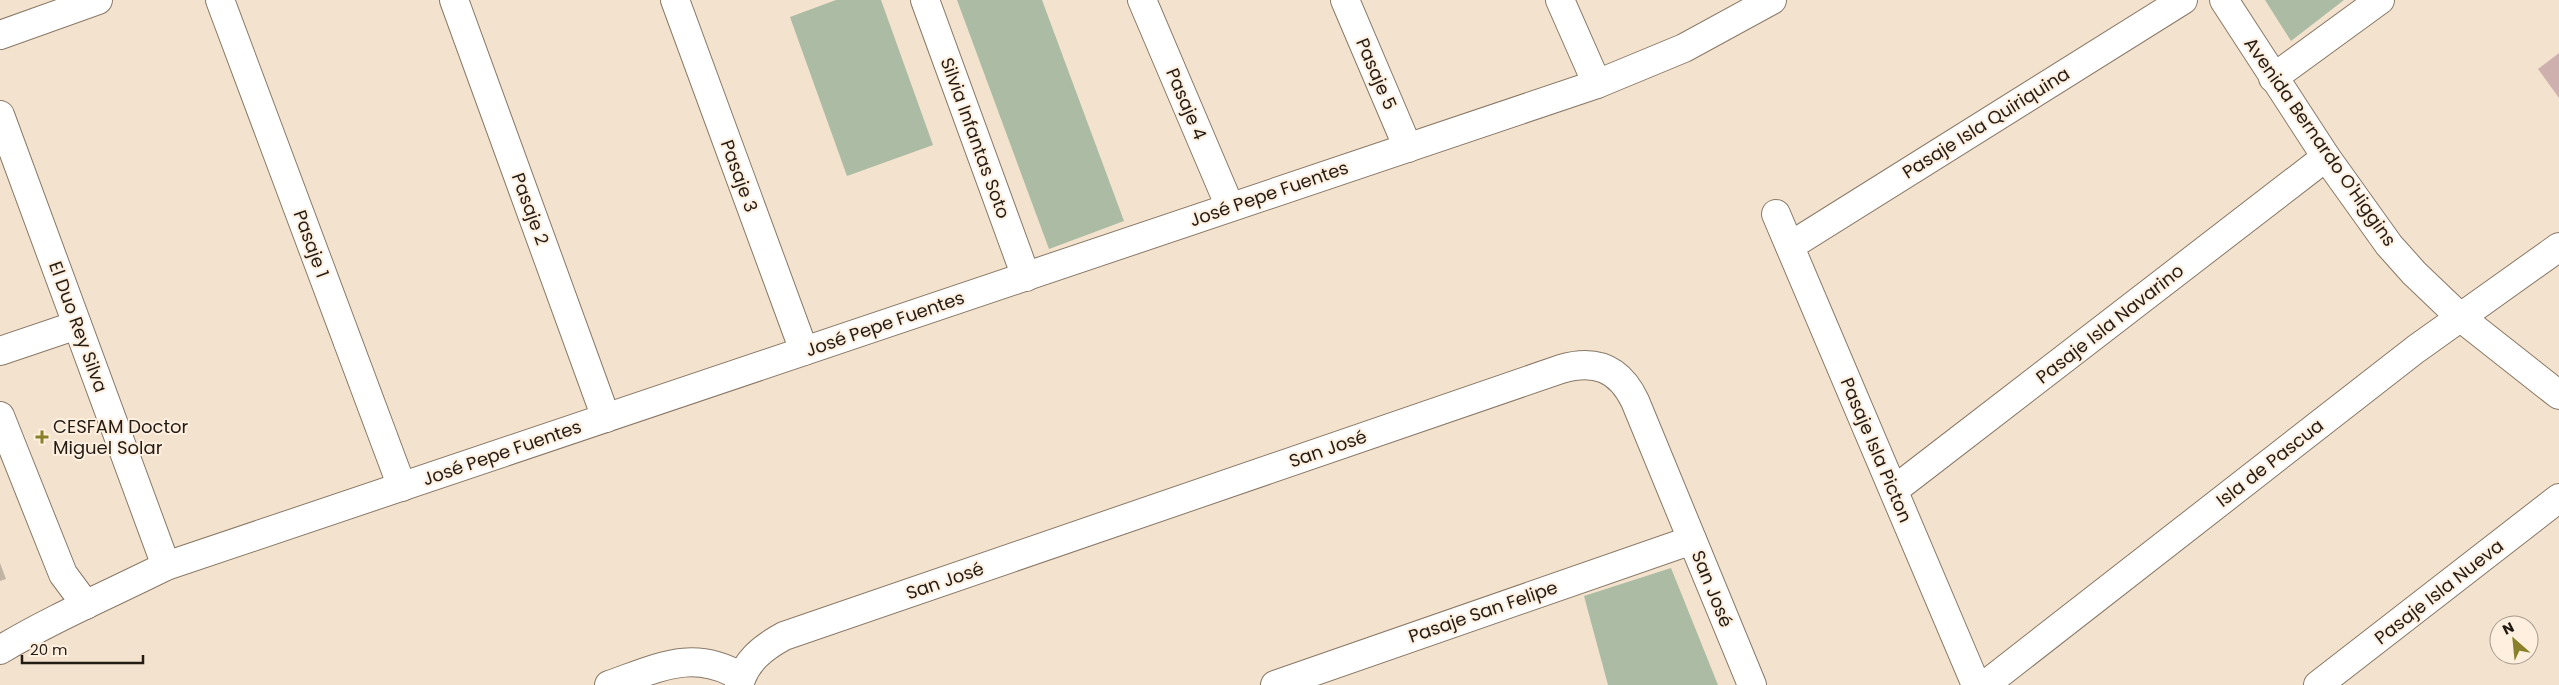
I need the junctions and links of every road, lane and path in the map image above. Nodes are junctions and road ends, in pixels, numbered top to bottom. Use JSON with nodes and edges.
{"nodes":[{"id":1,"x":98,"y":0,"type":"edge"},
{"id":2,"x":220,"y":0,"type":"edge"},
{"id":3,"x":454,"y":0,"type":"edge"},
{"id":4,"x":675,"y":0,"type":"edge"},
{"id":5,"x":925,"y":0,"type":"edge"},
{"id":6,"x":1142,"y":0,"type":"edge"},
{"id":7,"x":1345,"y":0,"type":"edge"},
{"id":8,"x":1560,"y":0,"type":"edge"},
{"id":9,"x":1772,"y":0,"type":"edge"},
{"id":10,"x":2183,"y":0,"type":"edge"},
{"id":11,"x":2224,"y":0,"type":"edge"},
{"id":12,"x":2380,"y":0,"type":"edge"},
{"id":13,"x":0,"y":35,"type":"edge"},
{"id":14,"x":2273,"y":78,"type":"junction"},
{"id":15,"x":1596,"y":84,"type":"junction"},
{"id":16,"x":0,"y":115,"type":"edge"},
{"id":17,"x":1408,"y":148,"type":"junction"},
{"id":18,"x":2326,"y":157,"type":"junction"},
{"id":19,"x":1230,"y":207,"type":"junction"},
{"id":20,"x":1776,"y":214,"type":"dead end"},
{"id":21,"x":1790,"y":246,"type":"junction"},
{"id":22,"x":2559,"y":247,"type":"edge"},
{"id":23,"x":1026,"y":276,"type":"junction"},
{"id":24,"x":2460,"y":317,"type":"junction"},
{"id":25,"x":77,"y":325,"type":"junction"},
{"id":26,"x":0,"y":351,"type":"edge"},
{"id":27,"x":804,"y":351,"type":"junction"},
{"id":28,"x":2559,"y":396,"type":"edge"},
{"id":29,"x":0,"y":416,"type":"edge"},
{"id":30,"x":606,"y":418,"type":"junction"},
{"id":31,"x":402,"y":487,"type":"junction"},
{"id":32,"x":1894,"y":490,"type":"junction"},
{"id":33,"x":2559,"y":498,"type":"edge"},
{"id":34,"x":1692,"y":540,"type":"junction"},
{"id":35,"x":166,"y":566,"type":"junction"},
{"id":36,"x":86,"y":606,"type":"junction"},
{"id":37,"x":0,"y":650,"type":"edge"},
{"id":38,"x":740,"y":681,"type":"edge"},
{"id":39,"x":609,"y":685,"type":"edge"},
{"id":40,"x":1275,"y":685,"type":"edge"},
{"id":41,"x":1752,"y":685,"type":"edge"},
{"id":42,"x":1976,"y":685,"type":"edge"},
{"id":43,"x":1985,"y":685,"type":"edge"},
{"id":44,"x":2318,"y":685,"type":"edge"}],
"edges":[{"from":1,"to":13,"type":"street"},
{"from":2,"to":31,"type":"street","name":"Pasaje 1"},
{"from":3,"to":30,"type":"street","name":"Pasaje 2"},
{"from":4,"to":27,"type":"street","name":"Pasaje 3"},
{"from":5,"to":23,"type":"street","name":"Silvia Infantas Soto"},
{"from":6,"to":19,"type":"street","name":"Pasaje 4"},
{"from":7,"to":17,"type":"street","name":"Pasaje 5"},
{"from":8,"to":15,"type":"street"},
{"from":9,"to":15,"type":"street","name":"José Pepe Fuentes"},
{"from":10,"to":21,"type":"street","name":"Pasaje Isla Quiriquina"},
{"from":11,"to":14,"type":"street","name":"Avenida Bernardo O'Higgins"},
{"from":12,"to":14,"type":"street"},
{"from":14,"to":18,"type":"street","name":"Avenida Bernardo O'Higgins"},
{"from":15,"to":17,"type":"street","name":"José Pepe Fuentes"},
{"from":16,"to":25,"type":"street","name":"El Duo Rey Silva"},
{"from":17,"to":19,"type":"street","name":"José Pepe Fuentes"},
{"from":18,"to":24,"type":"street","name":"Avenida Bernardo O'Higgins"},
{"from":18,"to":32,"type":"street","name":"Pasaje Isla Navarino"},
{"from":19,"to":23,"type":"street","name":"José Pepe Fuentes"},
{"from":20,"to":21,"type":"street","name":"Pasaje Isla Picton"},
{"from":21,"to":32,"type":"street","name":"Pasaje Isla Picton"},
{"from":22,"to":24,"type":"street","name":"Isla de Pascua"},
{"from":23,"to":27,"type":"street","name":"José Pepe Fuentes"},
{"from":24,"to":28,"type":"street","name":"Avenida Bernardo O'Higgins"},
{"from":24,"to":43,"type":"street","name":"Isla de Pascua"},
{"from":25,"to":26,"type":"street"},
{"from":25,"to":35,"type":"street","name":"El Duo Rey Silva"},
{"from":27,"to":30,"type":"street","name":"José Pepe Fuentes"},
{"from":29,"to":36,"type":"street"},
{"from":30,"to":31,"type":"street","name":"José Pepe Fuentes"},
{"from":31,"to":35,"type":"street","name":"José Pepe Fuentes"},
{"from":32,"to":42,"type":"street","name":"Pasaje Isla Picton"},
{"from":33,"to":44,"type":"street","name":"Pasaje Isla Nueva"},
{"from":34,"to":38,"type":"street","name":"San José"},
{"from":34,"to":40,"type":"street","name":"Pasaje San Felipe"},
{"from":34,"to":41,"type":"street","name":"San José"},
{"from":35,"to":36,"type":"street","name":"José Pepe Fuentes"},
{"from":36,"to":37,"type":"street","name":"José Pepe Fuentes"},
{"from":38,"to":39,"type":"street"}]}
